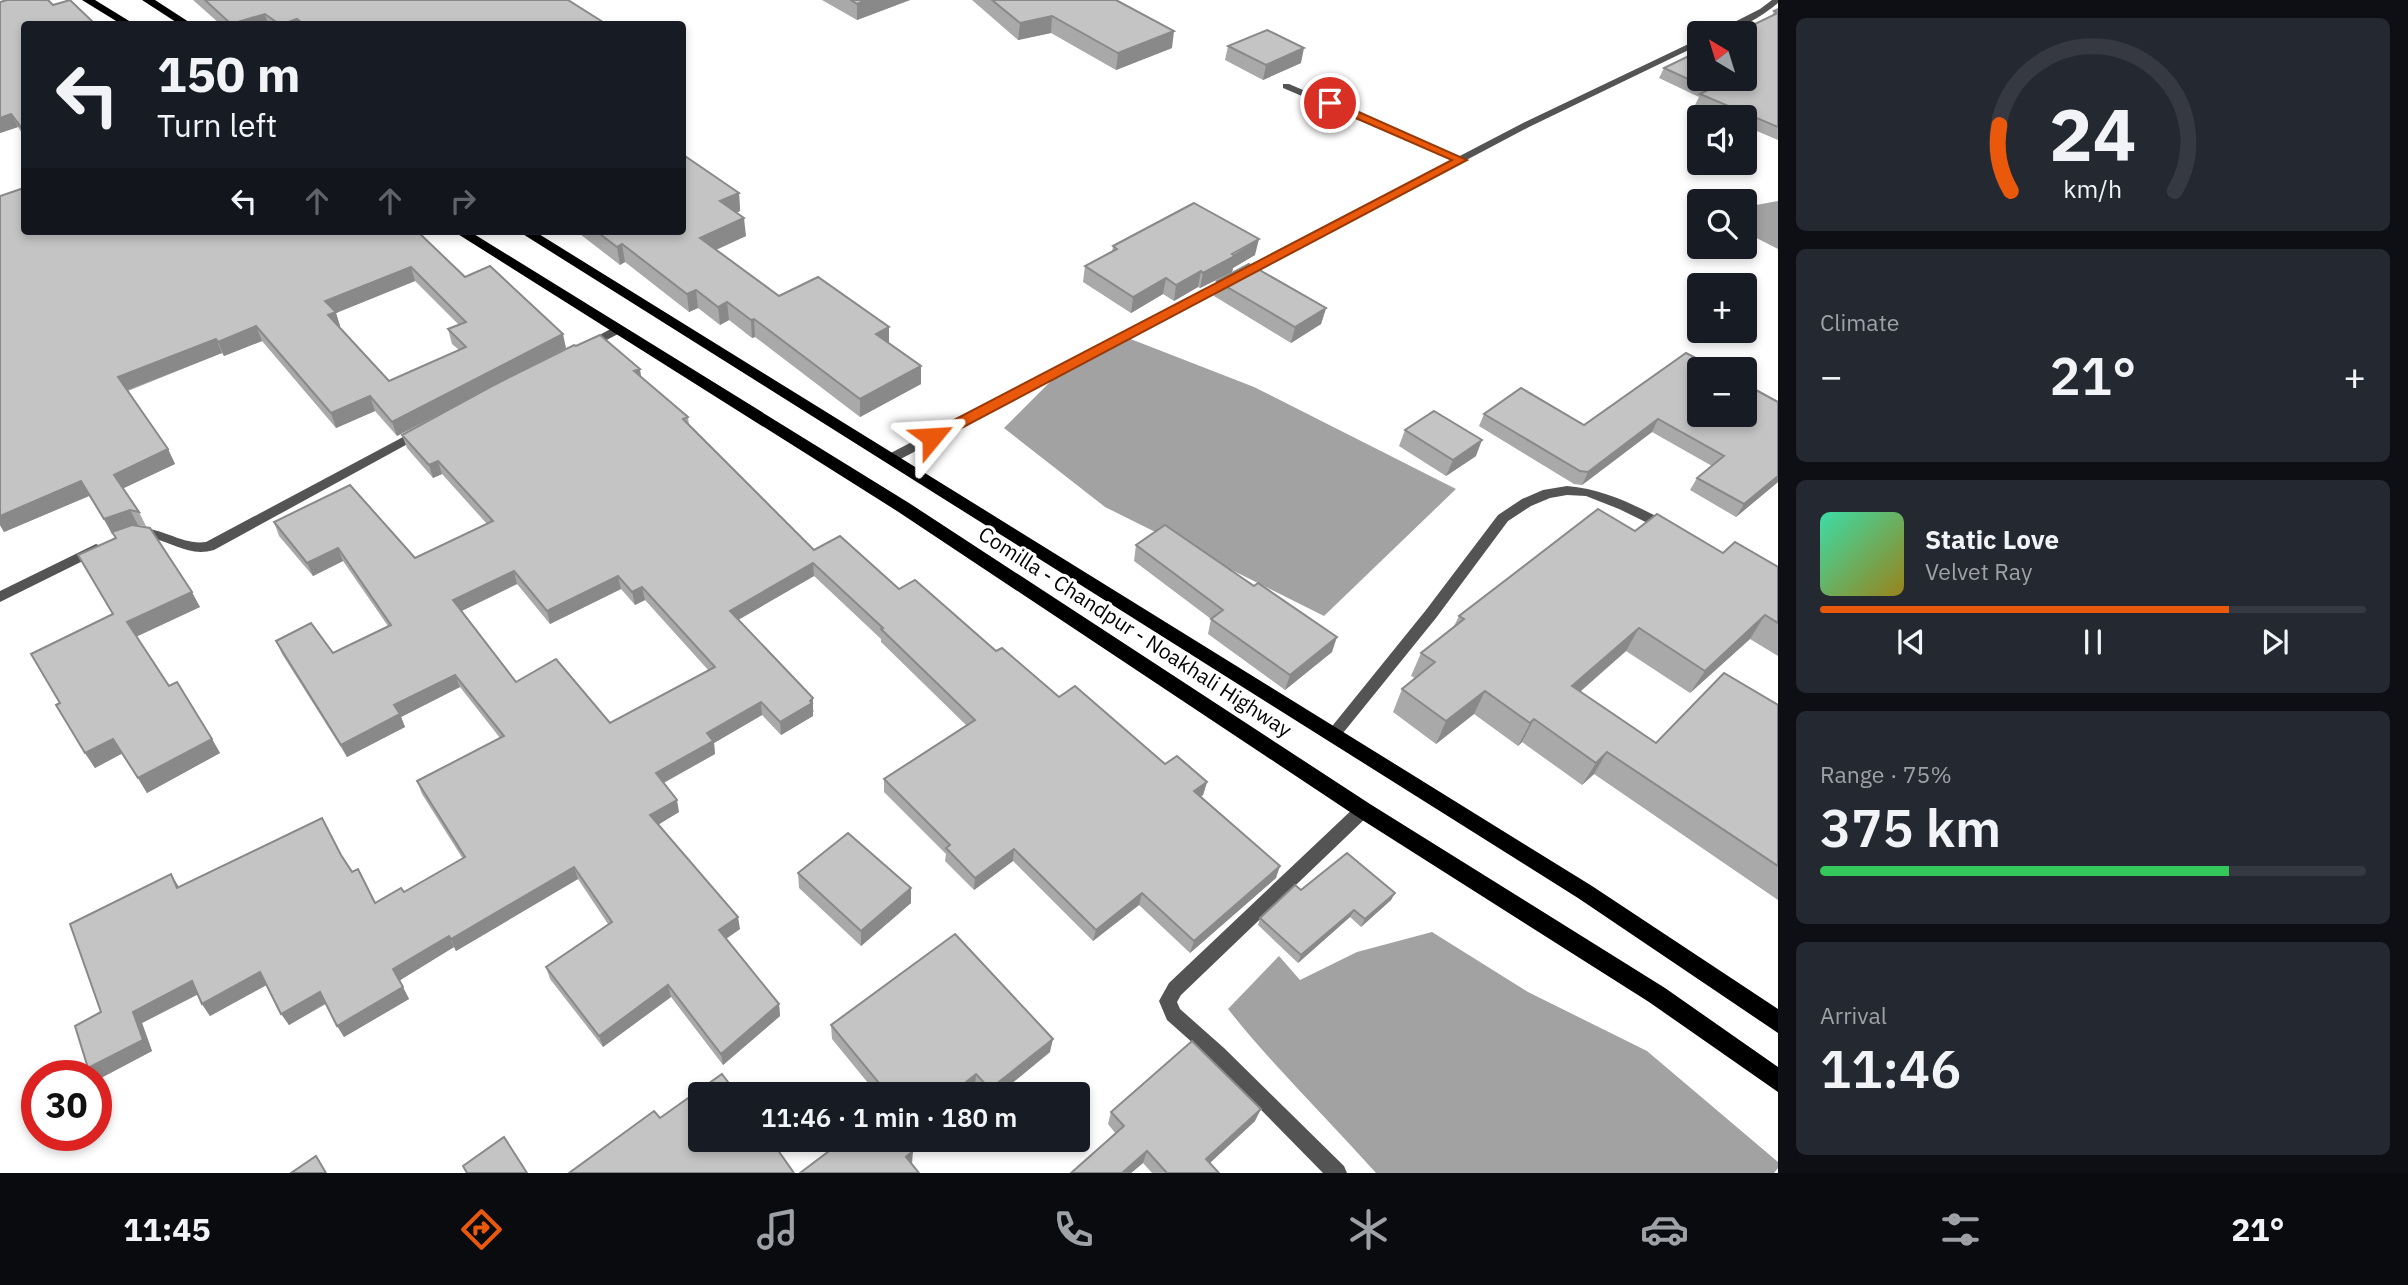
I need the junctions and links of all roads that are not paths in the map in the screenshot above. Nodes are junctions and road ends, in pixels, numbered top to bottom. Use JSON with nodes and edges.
{"nodes":[{"id":1,"x":87,"y":0,"type":"edge"},
{"id":2,"x":147,"y":0,"type":"edge"},
{"id":3,"x":1777,"y":0,"type":"edge"},
{"id":4,"x":123,"y":21,"type":"edge"},
{"id":5,"x":181,"y":21,"type":"edge"},
{"id":6,"x":1742,"y":21,"type":"edge"},
{"id":7,"x":1687,"y":48,"type":"edge"},
{"id":8,"x":1286,"y":86,"type":"dead end"},
{"id":9,"x":1461,"y":160,"type":"junction"},
{"id":10,"x":466,"y":235,"type":"edge"},
{"id":11,"x":531,"y":235,"type":"edge"},
{"id":12,"x":618,"y":329,"type":"junction"},
{"id":13,"x":575,"y":351,"type":"edge"},
{"id":14,"x":434,"y":424,"type":"edge"},
{"id":15,"x":890,"y":459,"type":"junction"},
{"id":16,"x":1679,"y":534,"type":"edge"},
{"id":17,"x":0,"y":597,"type":"edge"},
{"id":18,"x":1334,"y":734,"type":"junction"},
{"id":19,"x":1363,"y":810,"type":"junction"},
{"id":20,"x":1778,"y":1023,"type":"edge"},
{"id":21,"x":1778,"y":1081,"type":"edge"},
{"id":22,"x":1337,"y":1173,"type":"edge"}],
"edges":[{"from":1,"to":4,"type":"main road"},
{"from":2,"to":5,"type":"main road"},
{"from":3,"to":6,"type":"street"},
{"from":7,"to":9,"type":"street"},
{"from":8,"to":9,"type":"street"},
{"from":9,"to":15,"type":"street"},
{"from":10,"to":12,"type":"main road","name":"Comilla - Chandpur - Noakhali Highway"},
{"from":11,"to":15,"type":"main road","name":"Comilla - Chandpur - Noakhali Highway"},
{"from":12,"to":13,"type":"street"},
{"from":12,"to":19,"type":"main road","name":"Comilla - Chandpur - Noakhali Highway"},
{"from":14,"to":17,"type":"street"},
{"from":15,"to":18,"type":"main road","name":"Comilla - Chandpur - Noakhali Highway"},
{"from":16,"to":18,"type":"street"},
{"from":18,"to":20,"type":"main road","name":"Comilla - Chandpur - Noakhali Highway"},
{"from":19,"to":21,"type":"main road","name":"Comilla - Chandpur - Noakhali Highway"},
{"from":19,"to":22,"type":"street"}]}
